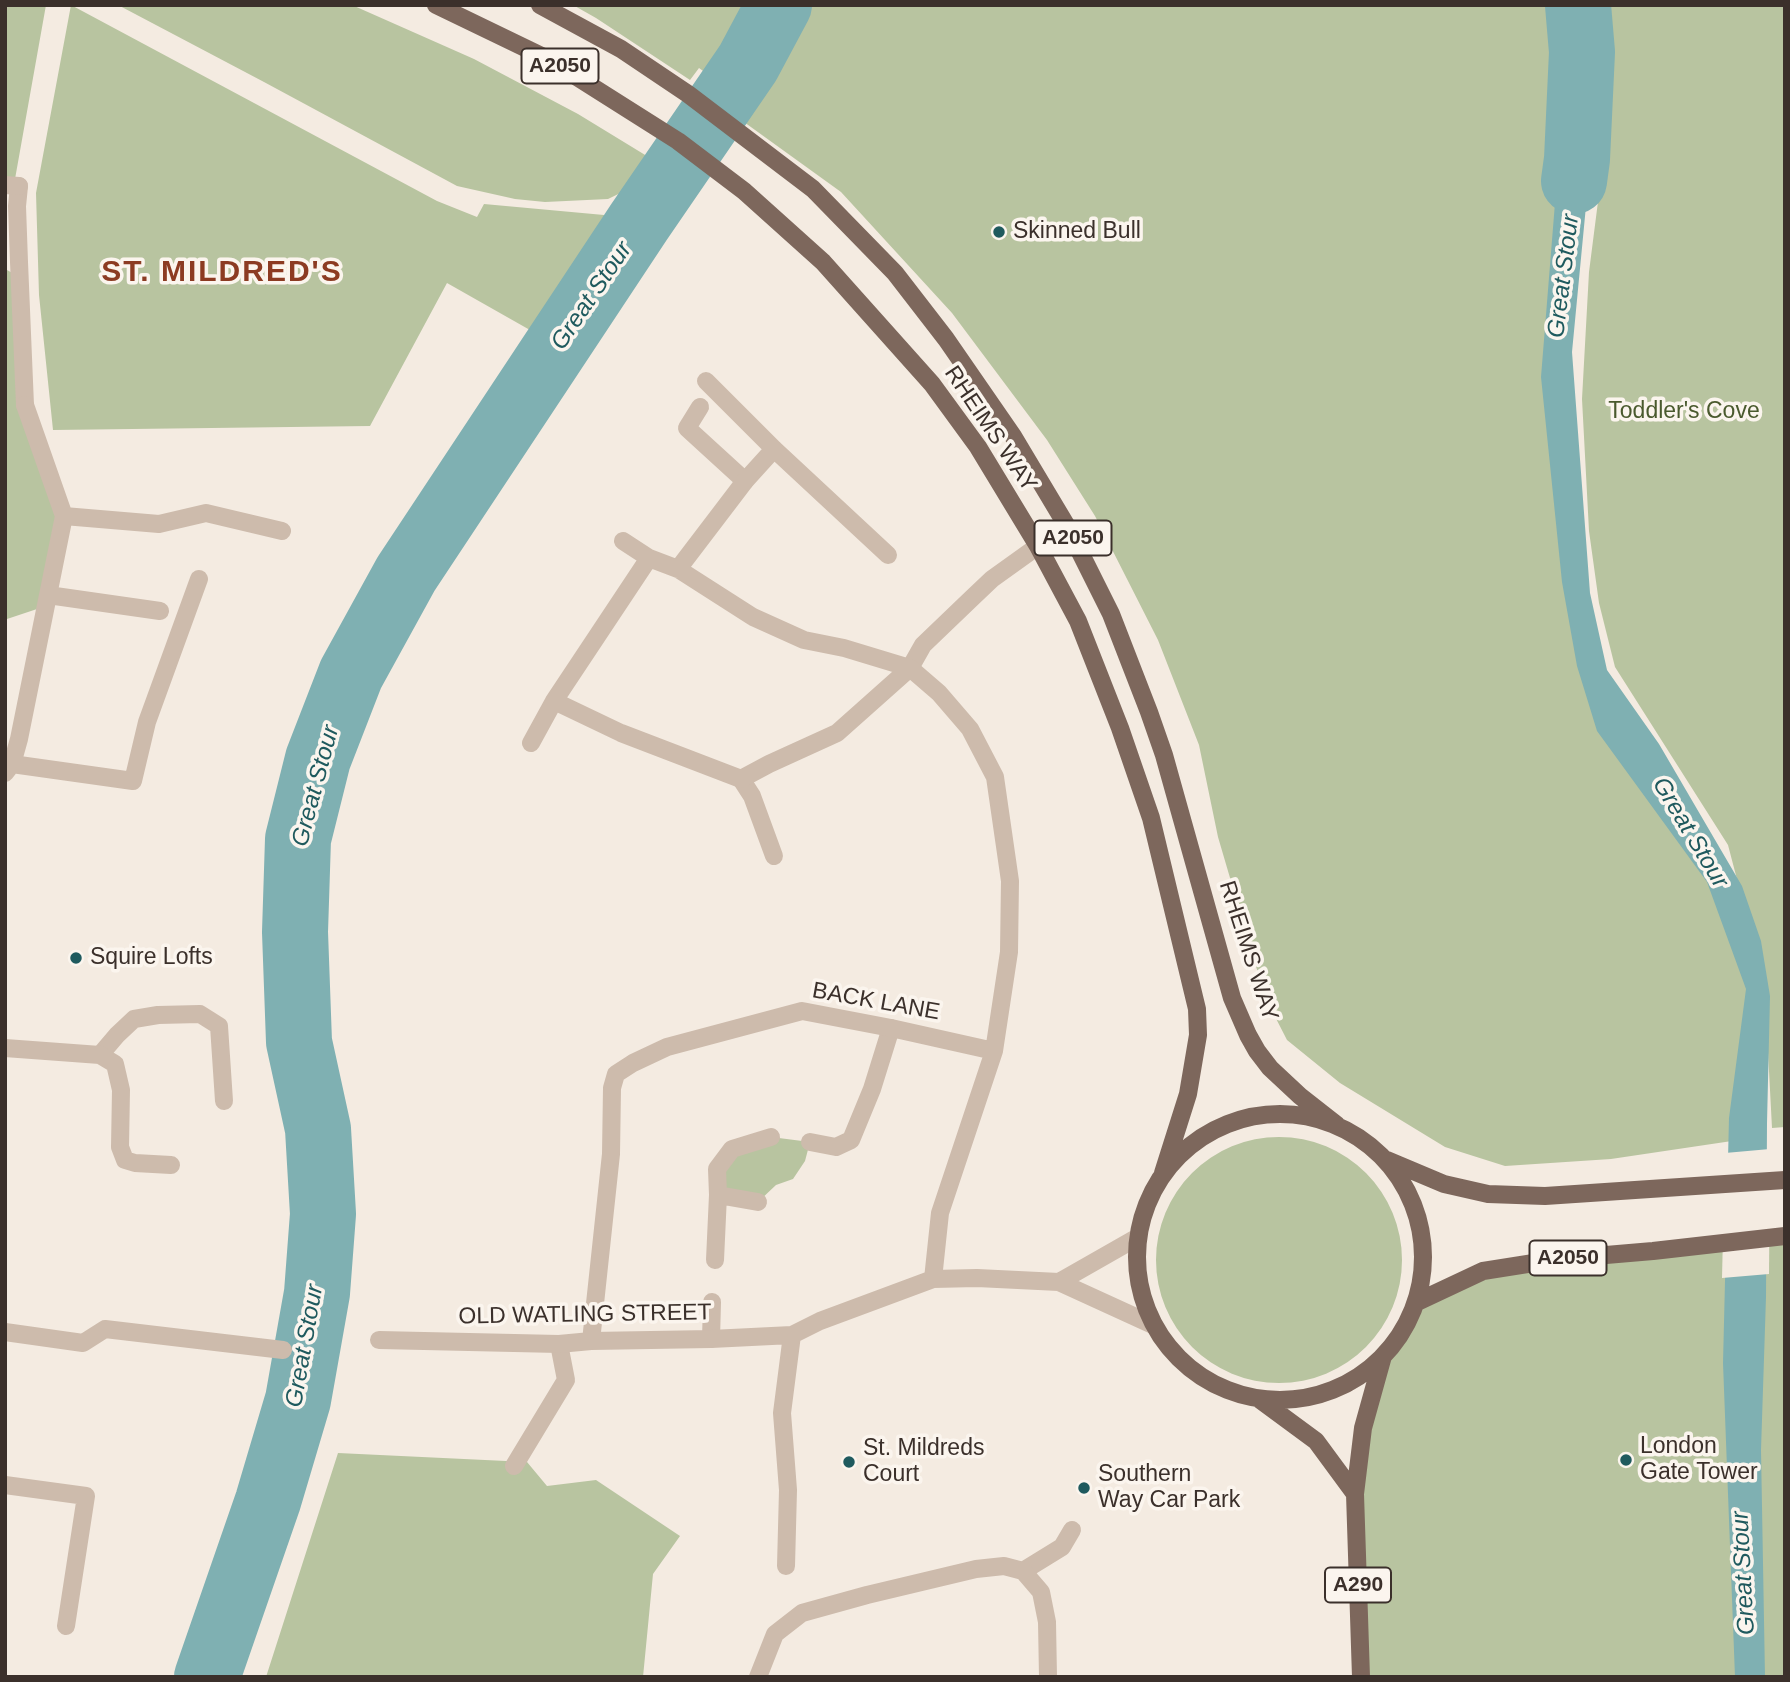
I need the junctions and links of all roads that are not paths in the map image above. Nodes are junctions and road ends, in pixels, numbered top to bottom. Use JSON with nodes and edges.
{"nodes":[{"id":1,"x":436,"y":5,"type":"edge"},
{"id":2,"x":540,"y":5,"type":"edge"},
{"id":3,"x":12,"y":185,"type":"edge"},
{"id":4,"x":706,"y":381,"type":"dead end"},
{"id":5,"x":700,"y":407,"type":"dead end"},
{"id":6,"x":774,"y":449,"type":"junction"},
{"id":7,"x":745,"y":481,"type":"junction"},
{"id":8,"x":64,"y":516,"type":"junction"},
{"id":9,"x":282,"y":531,"type":"dead end"},
{"id":10,"x":623,"y":541,"type":"dead end"},
{"id":11,"x":1038,"y":546,"type":"junction"},
{"id":12,"x":888,"y":555,"type":"dead end"},
{"id":13,"x":649,"y":558,"type":"junction"},
{"id":14,"x":678,"y":569,"type":"junction"},
{"id":15,"x":200,"y":579,"type":"dead end"},
{"id":16,"x":48,"y":595,"type":"junction"},
{"id":17,"x":160,"y":611,"type":"dead end"},
{"id":18,"x":911,"y":668,"type":"junction"},
{"id":19,"x":554,"y":701,"type":"junction"},
{"id":20,"x":531,"y":743,"type":"dead end"},
{"id":21,"x":9,"y":768,"type":"edge"},
{"id":22,"x":741,"y":779,"type":"junction"},
{"id":23,"x":774,"y":856,"type":"dead end"},
{"id":24,"x":891,"y":1028,"type":"junction"},
{"id":25,"x":5,"y":1048,"type":"edge"},
{"id":26,"x":995,"y":1051,"type":"junction"},
{"id":27,"x":100,"y":1055,"type":"junction"},
{"id":28,"x":224,"y":1101,"type":"dead end"},
{"id":29,"x":1337,"y":1125,"type":"junction"},
{"id":30,"x":771,"y":1137,"type":"dead end"},
{"id":31,"x":810,"y":1142,"type":"dead end"},
{"id":32,"x":1387,"y":1160,"type":"junction"},
{"id":33,"x":171,"y":1165,"type":"dead end"},
{"id":34,"x":1163,"y":1173,"type":"junction"},
{"id":35,"x":1785,"y":1180,"type":"edge"},
{"id":36,"x":718,"y":1195,"type":"junction"},
{"id":37,"x":758,"y":1202,"type":"dead end"},
{"id":38,"x":1785,"y":1236,"type":"edge"},
{"id":39,"x":1138,"y":1237,"type":"junction"},
{"id":40,"x":715,"y":1260,"type":"dead end"},
{"id":41,"x":933,"y":1279,"type":"junction"},
{"id":42,"x":1059,"y":1282,"type":"junction"},
{"id":43,"x":712,"y":1302,"type":"dead end"},
{"id":44,"x":1416,"y":1302,"type":"junction"},
{"id":45,"x":1153,"y":1325,"type":"junction"},
{"id":46,"x":5,"y":1332,"type":"edge"},
{"id":47,"x":792,"y":1335,"type":"junction"},
{"id":48,"x":711,"y":1339,"type":"junction"},
{"id":49,"x":379,"y":1340,"type":"dead end"},
{"id":50,"x":590,"y":1341,"type":"junction"},
{"id":51,"x":559,"y":1343,"type":"junction"},
{"id":52,"x":283,"y":1350,"type":"dead end"},
{"id":53,"x":1383,"y":1356,"type":"junction"},
{"id":54,"x":1259,"y":1399,"type":"junction"},
{"id":55,"x":514,"y":1466,"type":"dead end"},
{"id":56,"x":5,"y":1485,"type":"edge"},
{"id":57,"x":1355,"y":1494,"type":"junction"},
{"id":58,"x":1072,"y":1530,"type":"dead end"},
{"id":59,"x":786,"y":1566,"type":"dead end"},
{"id":60,"x":1023,"y":1571,"type":"junction"},
{"id":61,"x":66,"y":1626,"type":"dead end"},
{"id":62,"x":758,"y":1677,"type":"edge"},
{"id":63,"x":1048,"y":1677,"type":"edge"},
{"id":64,"x":1362,"y":1677,"type":"edge"}],
"edges":[{"from":1,"to":11,"type":"main road","name":"RHEIMS WAY","number":"A2050"},
{"from":2,"to":29,"type":"main road","name":"RHEIMS WAY","number":"A2050"},
{"from":3,"to":8,"type":"street"},
{"from":4,"to":6,"type":"street"},
{"from":5,"to":7,"type":"street"},
{"from":6,"to":7,"type":"street"},
{"from":6,"to":12,"type":"street"},
{"from":7,"to":14,"type":"street"},
{"from":8,"to":9,"type":"street"},
{"from":8,"to":16,"type":"street"},
{"from":10,"to":13,"type":"street"},
{"from":11,"to":18,"type":"street"},
{"from":11,"to":34,"type":"main road","name":"RHEIMS WAY","number":"A2050"},
{"from":13,"to":14,"type":"street"},
{"from":13,"to":19,"type":"street"},
{"from":14,"to":18,"type":"street"},
{"from":15,"to":21,"type":"street"},
{"from":16,"to":17,"type":"street"},
{"from":16,"to":21,"type":"street"},
{"from":18,"to":22,"type":"street"},
{"from":18,"to":26,"type":"street"},
{"from":19,"to":20,"type":"street"},
{"from":19,"to":22,"type":"street"},
{"from":22,"to":23,"type":"street"},
{"from":24,"to":26,"type":"street","name":"BACK LANE"},
{"from":24,"to":31,"type":"street"},
{"from":24,"to":50,"type":"street","name":"BACK LANE"},
{"from":25,"to":27,"type":"street"},
{"from":26,"to":41,"type":"street"},
{"from":27,"to":28,"type":"street"},
{"from":27,"to":33,"type":"street"},
{"from":29,"to":32,"type":"main road"},
{"from":29,"to":34,"type":"main road"},
{"from":30,"to":36,"type":"street"},
{"from":32,"to":35,"type":"main road"},
{"from":32,"to":44,"type":"main road"},
{"from":34,"to":39,"type":"main road"},
{"from":36,"to":37,"type":"street"},
{"from":36,"to":40,"type":"street"},
{"from":38,"to":44,"type":"main road","number":"A2050"},
{"from":39,"to":42,"type":"street"},
{"from":39,"to":45,"type":"main road"},
{"from":41,"to":42,"type":"street","name":"OLD WATLING STREET"},
{"from":41,"to":47,"type":"street","name":"OLD WATLING STREET"},
{"from":42,"to":45,"type":"street","name":"OLD WATLING STREET"},
{"from":43,"to":48,"type":"street"},
{"from":44,"to":53,"type":"main road"},
{"from":45,"to":54,"type":"main road"},
{"from":46,"to":52,"type":"street"},
{"from":47,"to":48,"type":"street","name":"OLD WATLING STREET"},
{"from":47,"to":59,"type":"street"},
{"from":48,"to":50,"type":"street","name":"OLD WATLING STREET"},
{"from":49,"to":51,"type":"street","name":"OLD WATLING STREET"},
{"from":50,"to":51,"type":"street","name":"OLD WATLING STREET"},
{"from":51,"to":55,"type":"street"},
{"from":53,"to":54,"type":"main road"},
{"from":53,"to":57,"type":"main road","number":"A290"},
{"from":54,"to":57,"type":"main road"},
{"from":56,"to":61,"type":"street"},
{"from":57,"to":64,"type":"main road","number":"A290"},
{"from":58,"to":60,"type":"street"},
{"from":60,"to":62,"type":"street"},
{"from":60,"to":63,"type":"street"}]}
